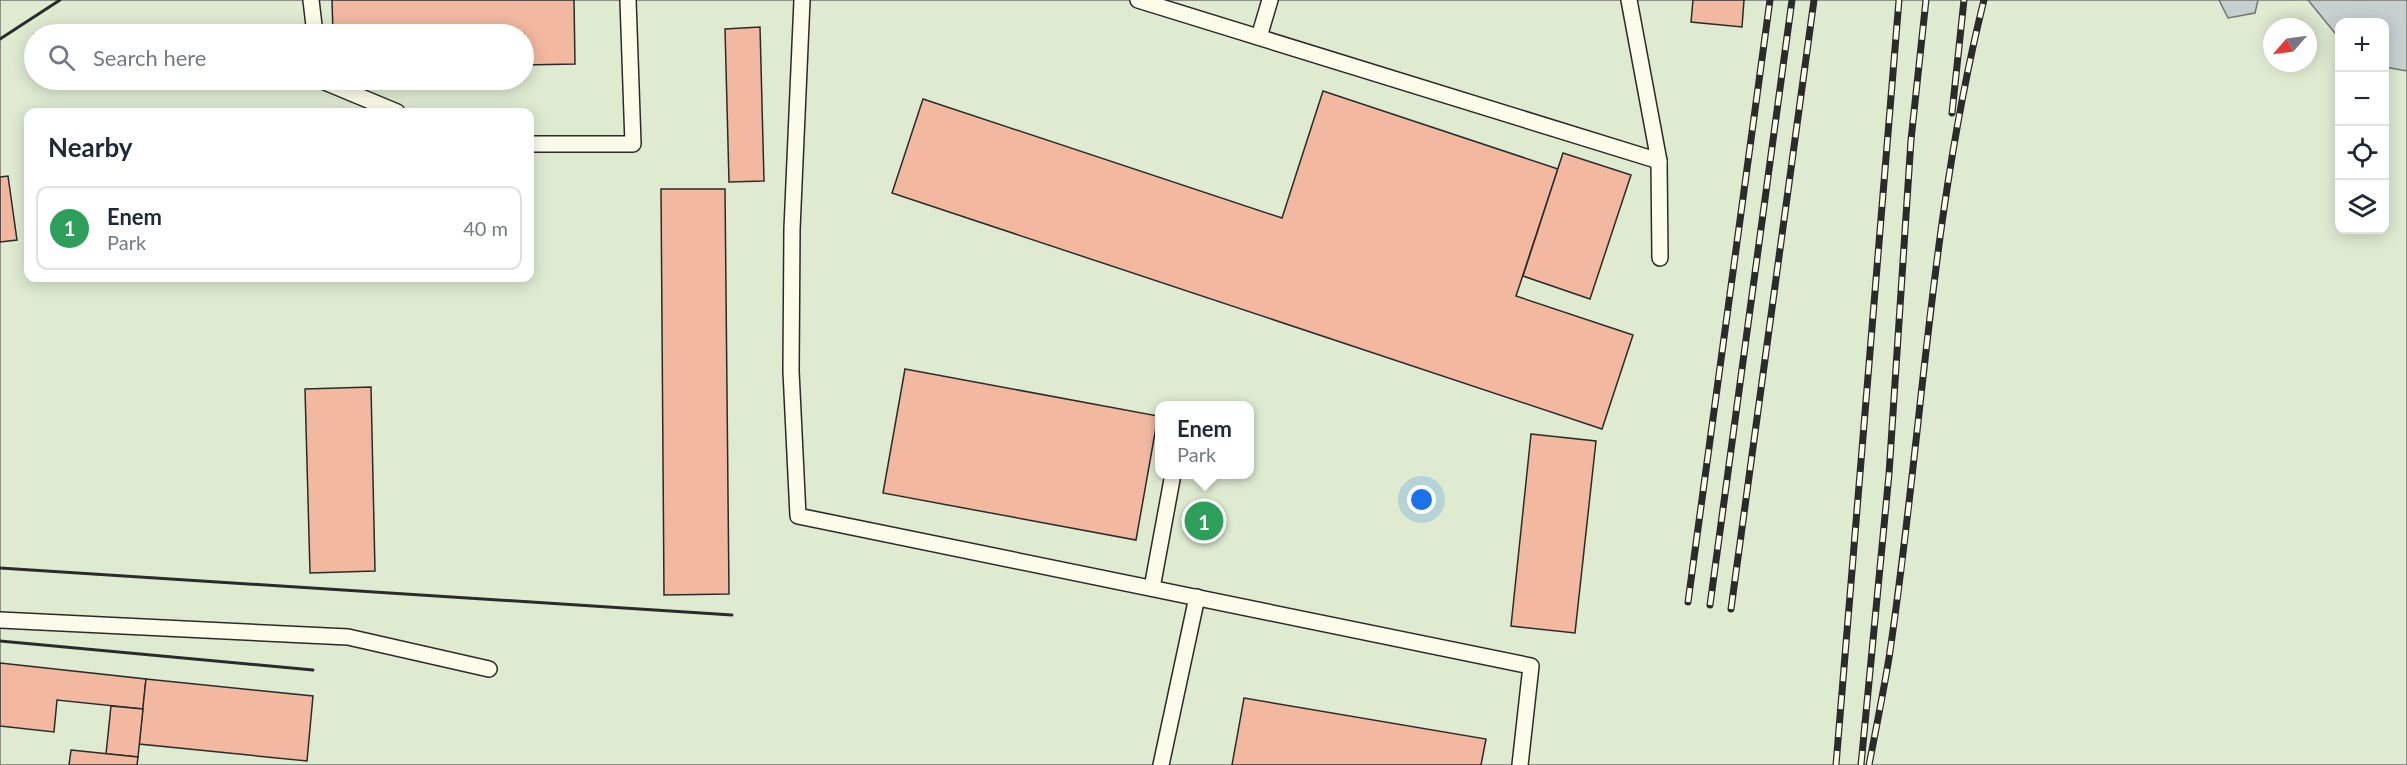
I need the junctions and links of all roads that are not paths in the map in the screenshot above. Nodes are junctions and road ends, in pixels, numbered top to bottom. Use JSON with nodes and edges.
{"nodes":[{"id":1,"x":311,"y":0,"type":"edge"},
{"id":2,"x":628,"y":0,"type":"edge"},
{"id":3,"x":802,"y":0,"type":"edge"},
{"id":4,"x":1138,"y":0,"type":"edge"},
{"id":5,"x":1270,"y":0,"type":"edge"},
{"id":6,"x":1629,"y":0,"type":"edge"},
{"id":7,"x":314,"y":24,"type":"edge"},
{"id":8,"x":1259,"y":37,"type":"junction"},
{"id":9,"x":344,"y":90,"type":"edge"},
{"id":10,"x":387,"y":108,"type":"edge"},
{"id":11,"x":534,"y":144,"type":"edge"},
{"id":12,"x":1659,"y":161,"type":"junction"},
{"id":13,"x":1660,"y":258,"type":"dead end"},
{"id":14,"x":1172,"y":479,"type":"edge"},
{"id":15,"x":1152,"y":588,"type":"junction"},
{"id":16,"x":1197,"y":597,"type":"junction"},
{"id":17,"x":0,"y":620,"type":"edge"},
{"id":18,"x":489,"y":669,"type":"dead end"},
{"id":19,"x":1161,"y":765,"type":"edge"},
{"id":20,"x":1520,"y":765,"type":"edge"}],
"edges":[{"from":1,"to":7,"type":"lane"},
{"from":2,"to":11,"type":"lane"},
{"from":3,"to":15,"type":"lane"},
{"from":4,"to":8,"type":"lane"},
{"from":5,"to":8,"type":"lane"},
{"from":6,"to":12,"type":"lane"},
{"from":8,"to":12,"type":"lane"},
{"from":9,"to":10,"type":"lane"},
{"from":12,"to":13,"type":"lane"},
{"from":14,"to":15,"type":"lane"},
{"from":15,"to":16,"type":"lane"},
{"from":16,"to":19,"type":"lane"},
{"from":16,"to":20,"type":"lane"},
{"from":17,"to":18,"type":"lane"}]}
